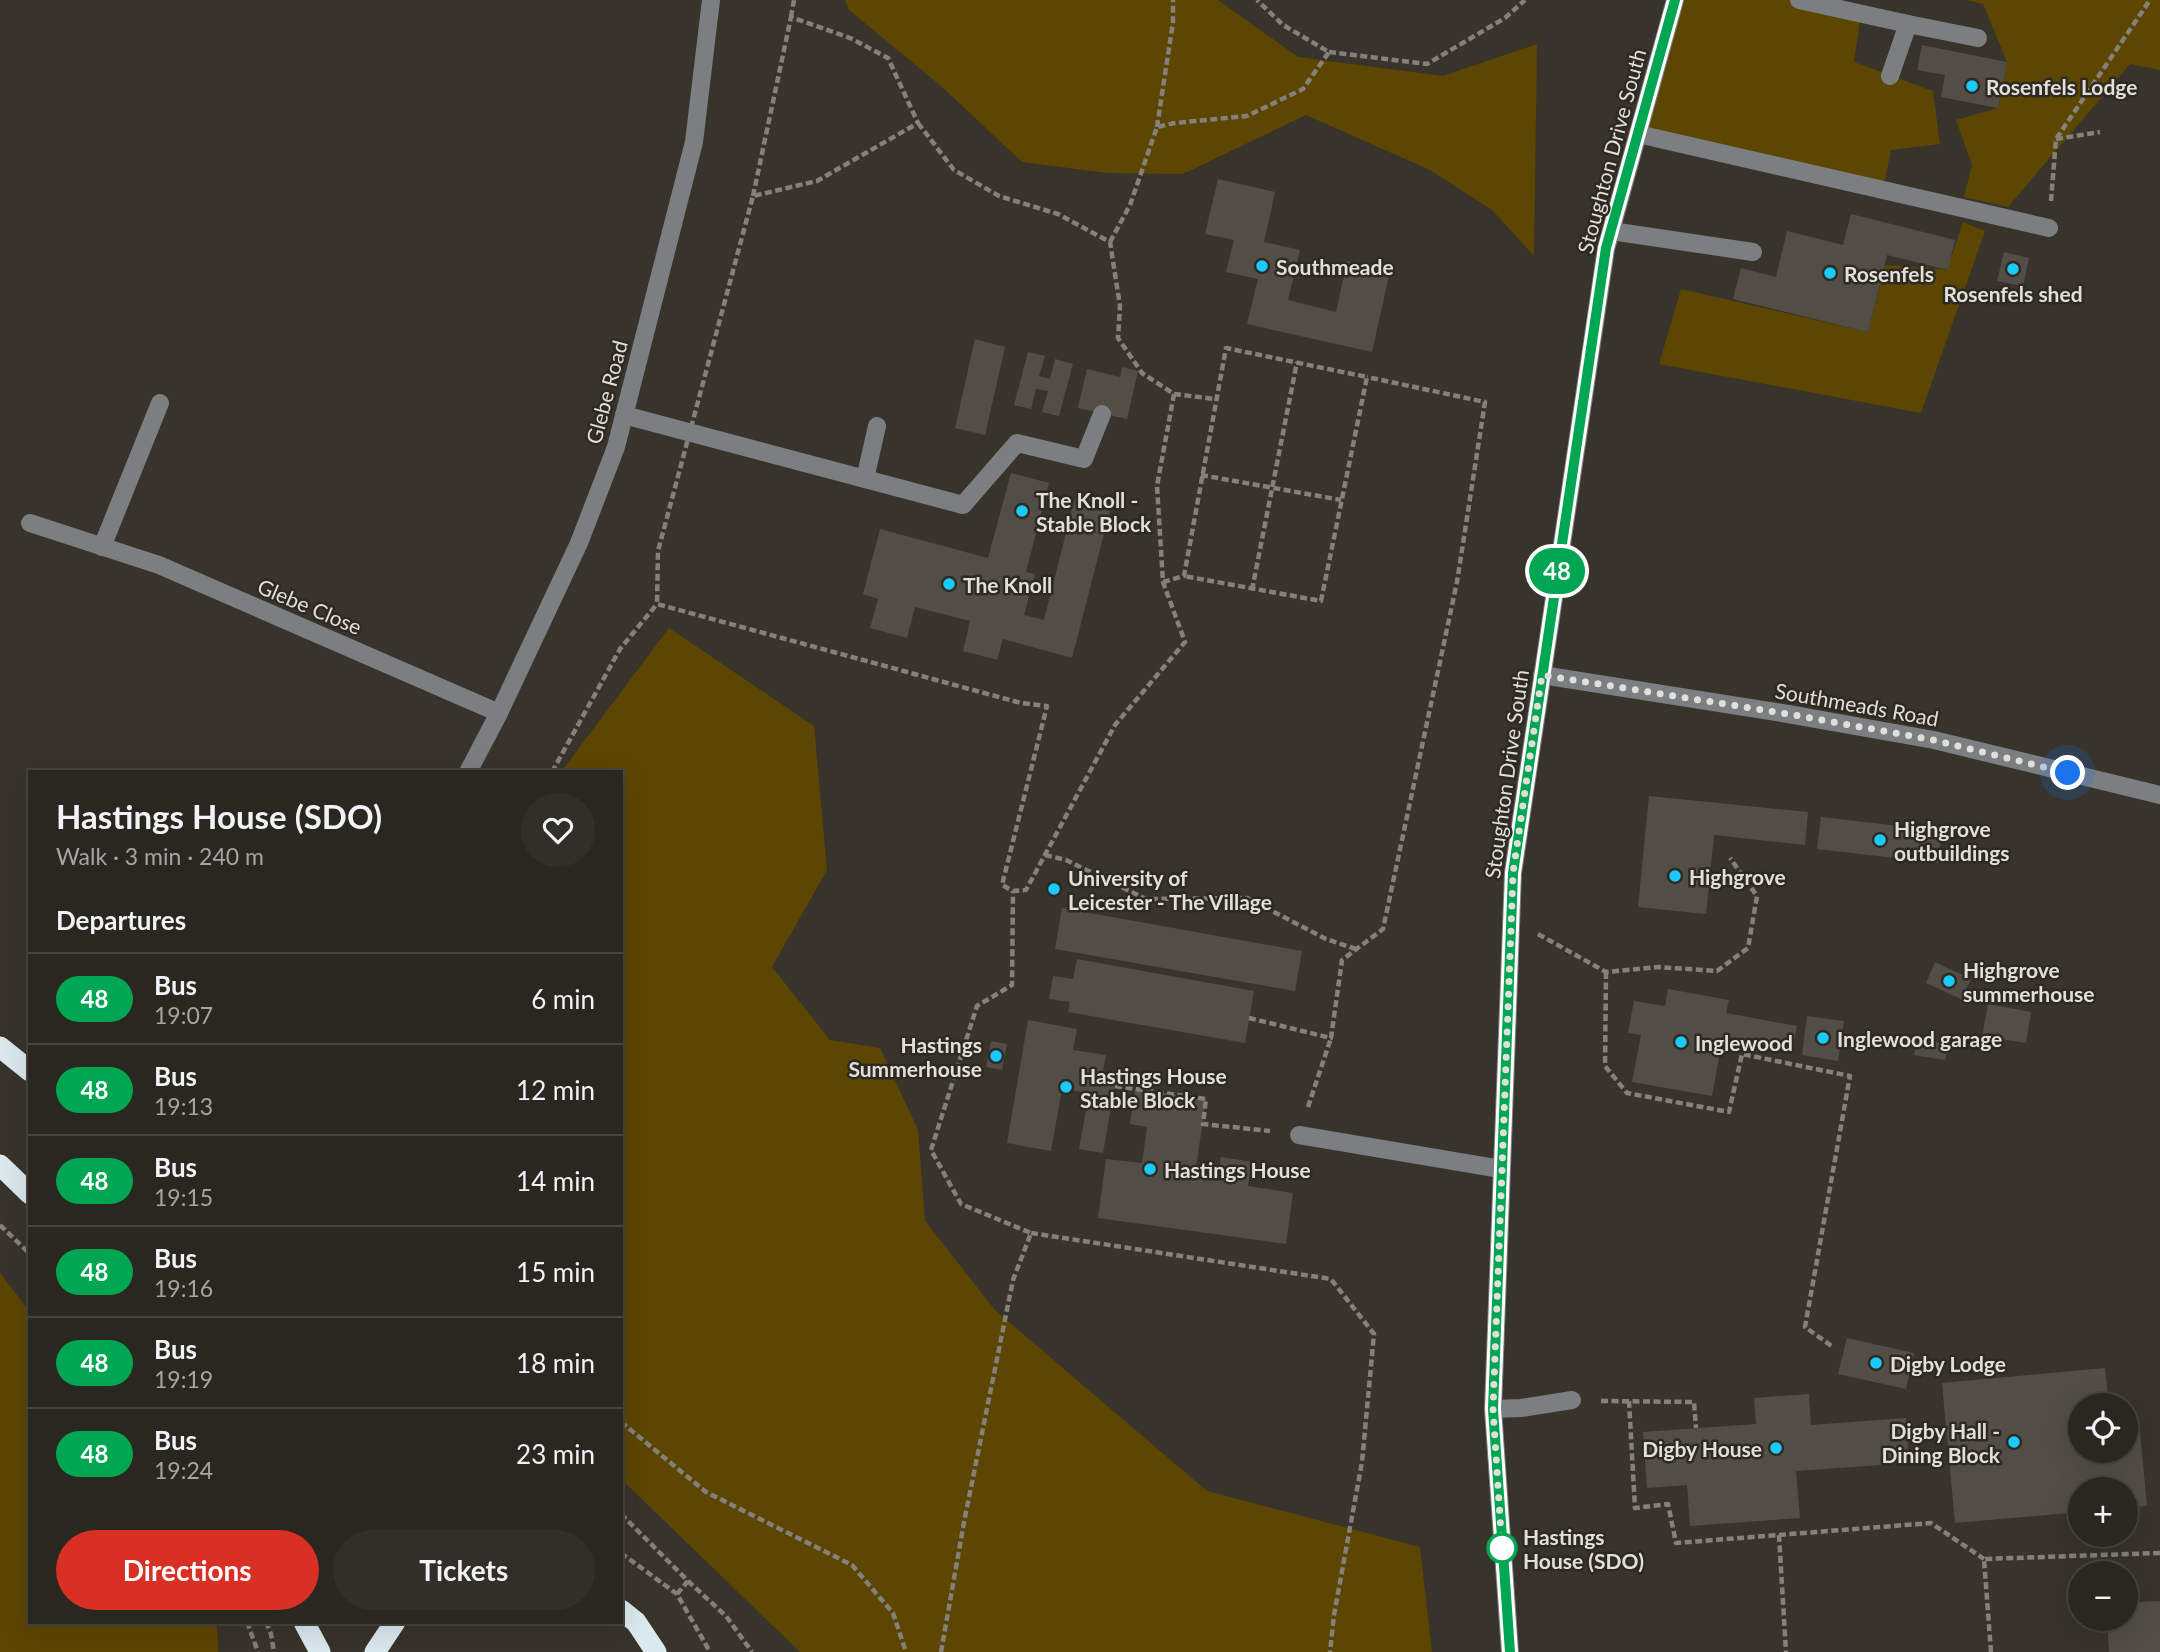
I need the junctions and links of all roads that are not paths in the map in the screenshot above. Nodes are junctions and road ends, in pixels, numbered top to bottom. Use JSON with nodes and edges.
{"nodes":[{"id":1,"x":711,"y":0,"type":"edge"},
{"id":2,"x":1675,"y":0,"type":"edge"},
{"id":3,"x":1799,"y":0,"type":"edge"},
{"id":4,"x":1908,"y":24,"type":"junction"},
{"id":5,"x":1978,"y":38,"type":"dead end"},
{"id":6,"x":1890,"y":76,"type":"dead end"},
{"id":7,"x":1638,"y":134,"type":"junction"},
{"id":8,"x":2049,"y":228,"type":"road end"},
{"id":9,"x":1611,"y":231,"type":"junction"},
{"id":10,"x":1753,"y":252,"type":"dead end"},
{"id":11,"x":160,"y":403,"type":"dead end"},
{"id":12,"x":1102,"y":414,"type":"dead end"},
{"id":13,"x":624,"y":415,"type":"junction"},
{"id":14,"x":877,"y":426,"type":"dead end"},
{"id":15,"x":865,"y":479,"type":"junction"},
{"id":16,"x":30,"y":523,"type":"dead end"},
{"id":17,"x":102,"y":547,"type":"junction"},
{"id":18,"x":1542,"y":675,"type":"junction"},
{"id":19,"x":499,"y":713,"type":"junction"},
{"id":20,"x":469,"y":770,"type":"edge"},
{"id":21,"x":2160,"y":795,"type":"edge"},
{"id":22,"x":0,"y":1047,"type":"edge"},
{"id":23,"x":28,"y":1068,"type":"edge"},
{"id":24,"x":1299,"y":1135,"type":"road end"},
{"id":25,"x":0,"y":1166,"type":"edge"},
{"id":26,"x":1501,"y":1169,"type":"junction"},
{"id":27,"x":28,"y":1192,"type":"edge"},
{"id":28,"x":1572,"y":1400,"type":"road end"},
{"id":29,"x":1493,"y":1409,"type":"junction"},
{"id":30,"x":623,"y":1612,"type":"edge"},
{"id":31,"x":305,"y":1624,"type":"edge"},
{"id":32,"x":394,"y":1624,"type":"edge"},
{"id":33,"x":320,"y":1652,"type":"edge"},
{"id":34,"x":375,"y":1652,"type":"edge"},
{"id":35,"x":656,"y":1652,"type":"edge"},
{"id":36,"x":1510,"y":1652,"type":"edge"}],
"edges":[{"from":1,"to":13,"type":"street","name":"Glebe Road"},
{"from":2,"to":7,"type":"street","name":"Stoughton Drive South"},
{"from":3,"to":4,"type":"street"},
{"from":4,"to":5,"type":"street"},
{"from":4,"to":6,"type":"street"},
{"from":7,"to":8,"type":"street"},
{"from":7,"to":9,"type":"street","name":"Stoughton Drive South"},
{"from":9,"to":10,"type":"street"},
{"from":9,"to":18,"type":"street","name":"Stoughton Drive South"},
{"from":11,"to":17,"type":"street"},
{"from":12,"to":15,"type":"street"},
{"from":13,"to":15,"type":"street"},
{"from":13,"to":19,"type":"street","name":"Glebe Road"},
{"from":14,"to":15,"type":"street"},
{"from":16,"to":17,"type":"street","name":"Glebe Close"},
{"from":17,"to":19,"type":"street","name":"Glebe Close"},
{"from":18,"to":21,"type":"street","name":"Southmeads Road"},
{"from":18,"to":26,"type":"street","name":"Stoughton Drive South"},
{"from":19,"to":20,"type":"street","name":"Glebe Road"},
{"from":22,"to":23,"type":"highway"},
{"from":24,"to":26,"type":"street"},
{"from":25,"to":27,"type":"highway"},
{"from":26,"to":29,"type":"street","name":"Stoughton Drive South"},
{"from":28,"to":29,"type":"street"},
{"from":29,"to":36,"type":"street","name":"Stoughton Drive South"},
{"from":30,"to":35,"type":"highway"},
{"from":31,"to":33,"type":"highway"},
{"from":32,"to":34,"type":"highway"}]}
